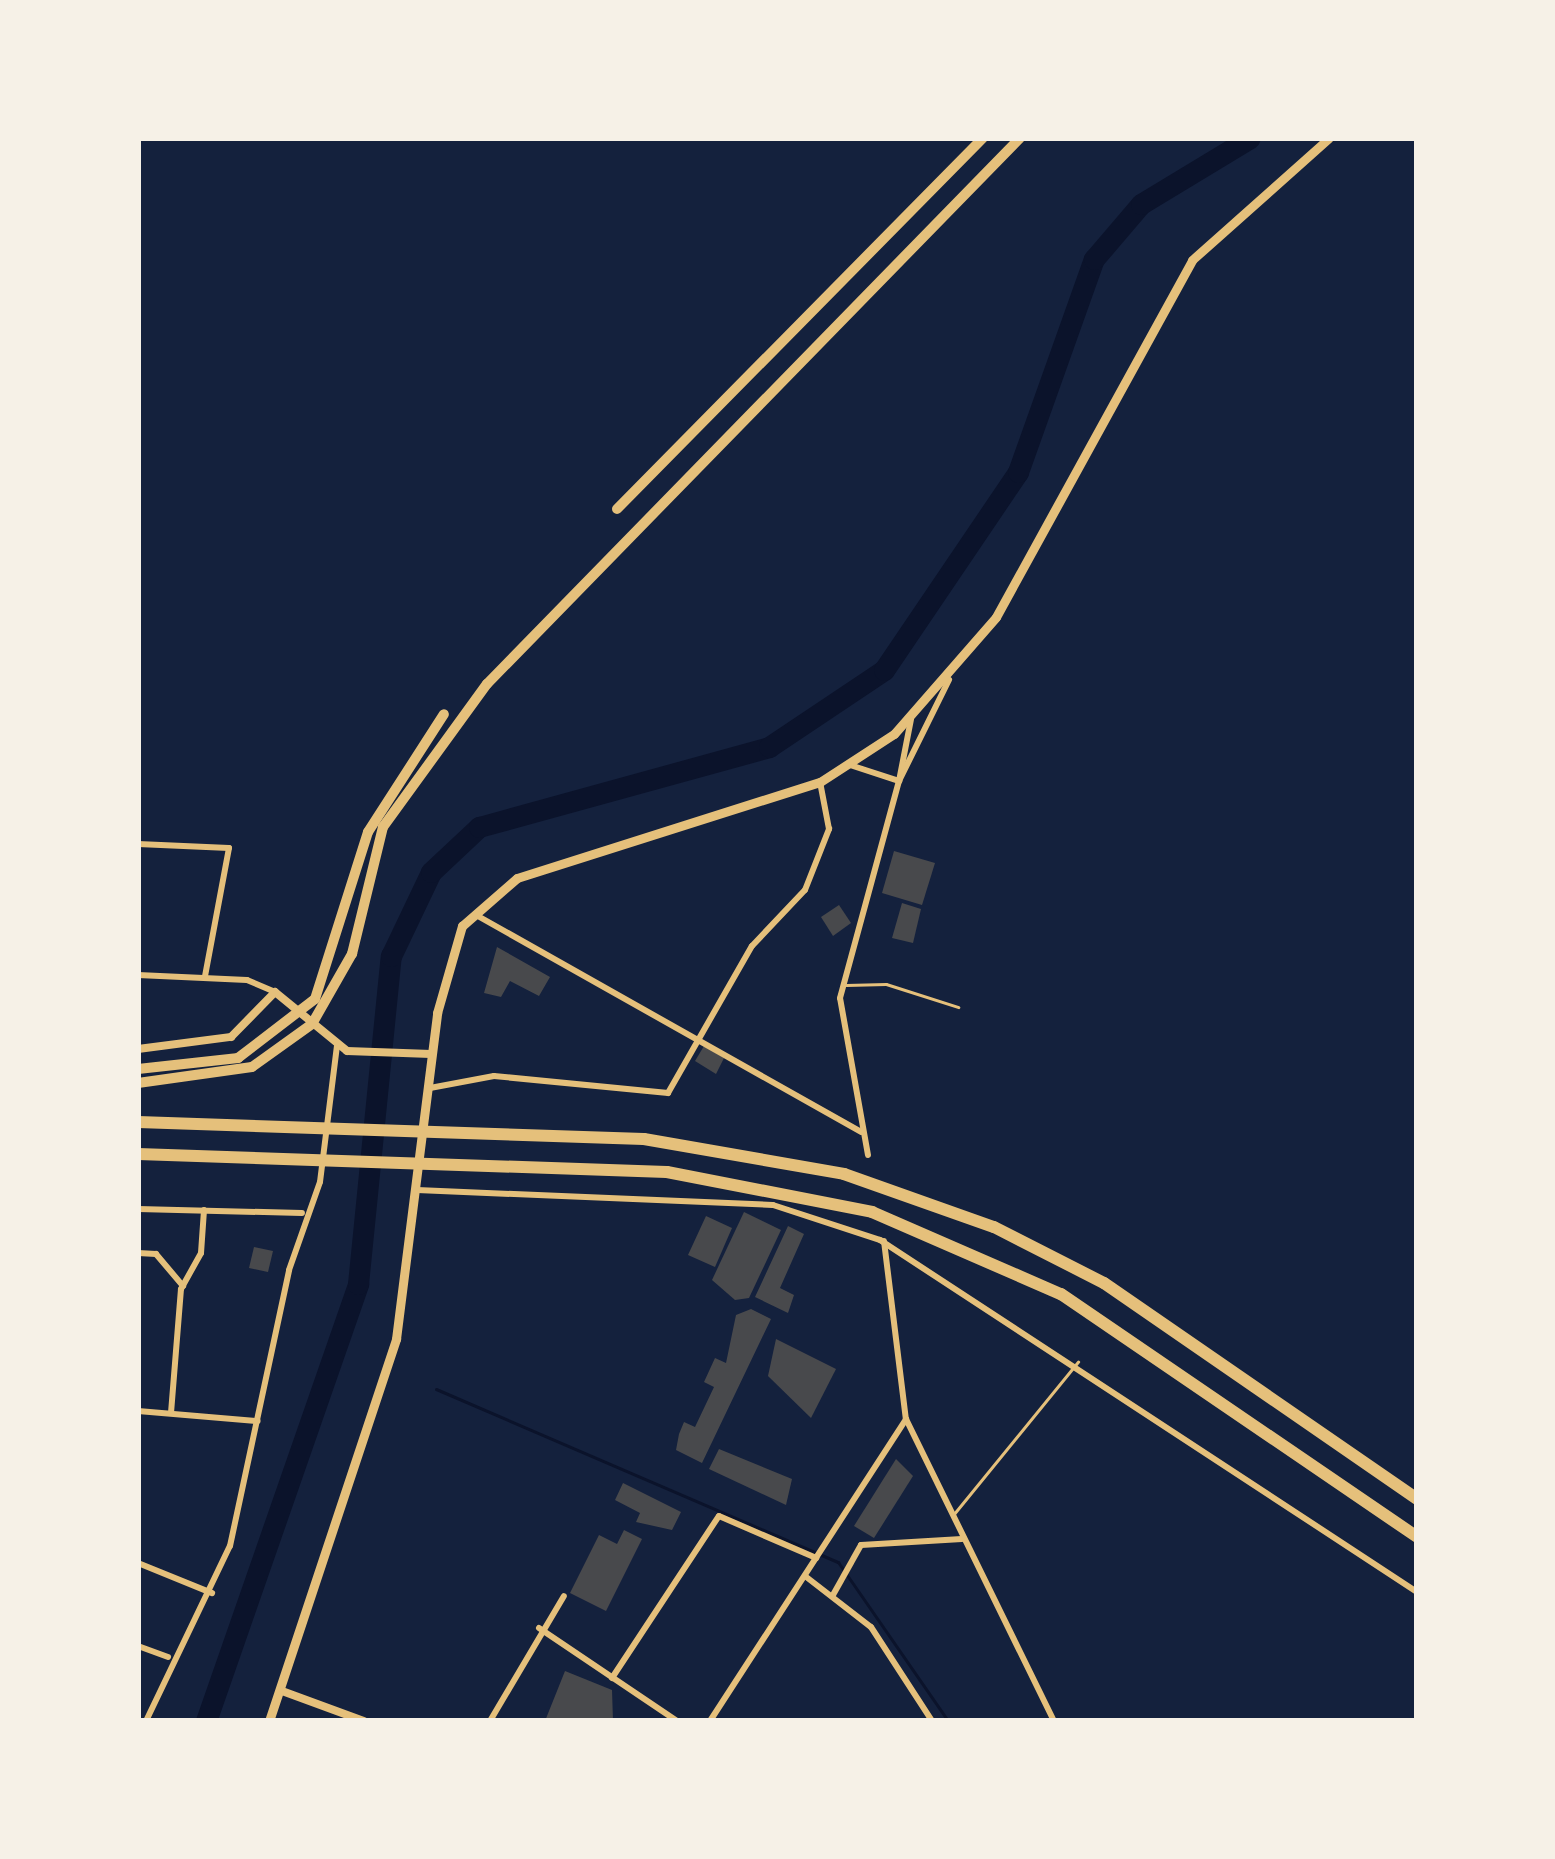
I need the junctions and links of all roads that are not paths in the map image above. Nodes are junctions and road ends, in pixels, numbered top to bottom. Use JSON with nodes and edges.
{"nodes":[{"id":1,"x":983,"y":138,"type":"edge"},
{"id":2,"x":1020,"y":138,"type":"edge"},
{"id":3,"x":1329,"y":138,"type":"edge"},
{"id":4,"x":617,"y":509,"type":"dead end"},
{"id":5,"x":949,"y":680,"type":"junction"},
{"id":6,"x":444,"y":714,"type":"dead end"},
{"id":7,"x":911,"y":718,"type":"junction"},
{"id":8,"x":850,"y":765,"type":"junction"},
{"id":9,"x":899,"y":781,"type":"junction"},
{"id":10,"x":820,"y":782,"type":"junction"},
{"id":11,"x":138,"y":844,"type":"edge"},
{"id":12,"x":472,"y":913,"type":"junction"},
{"id":13,"x":138,"y":975,"type":"edge"},
{"id":14,"x":205,"y":976,"type":"junction"},
{"id":15,"x":844,"y":985,"type":"junction"},
{"id":16,"x":275,"y":992,"type":"junction"},
{"id":17,"x":958,"y":1007,"type":"dead end"},
{"id":18,"x":699,"y":1036,"type":"junction"},
{"id":19,"x":342,"y":1048,"type":"junction"},
{"id":20,"x":138,"y":1049,"type":"edge"},
{"id":21,"x":431,"y":1054,"type":"junction"},
{"id":22,"x":138,"y":1069,"type":"edge"},
{"id":23,"x":138,"y":1083,"type":"edge"},
{"id":24,"x":426,"y":1088,"type":"junction"},
{"id":25,"x":138,"y":1122,"type":"edge"},
{"id":26,"x":864,"y":1134,"type":"junction"},
{"id":27,"x":138,"y":1154,"type":"edge"},
{"id":28,"x":868,"y":1155,"type":"dead end"},
{"id":29,"x":418,"y":1190,"type":"junction"},
{"id":30,"x":138,"y":1209,"type":"edge"},
{"id":31,"x":204,"y":1210,"type":"junction"},
{"id":32,"x":304,"y":1213,"type":"junction"},
{"id":33,"x":884,"y":1241,"type":"junction"},
{"id":34,"x":138,"y":1253,"type":"edge"},
{"id":35,"x":183,"y":1286,"type":"junction"},
{"id":36,"x":1078,"y":1362,"type":"junction"},
{"id":37,"x":138,"y":1411,"type":"edge"},
{"id":38,"x":171,"y":1413,"type":"junction"},
{"id":39,"x":906,"y":1419,"type":"junction"},
{"id":40,"x":258,"y":1421,"type":"junction"},
{"id":41,"x":1417,"y":1499,"type":"edge"},
{"id":42,"x":951,"y":1516,"type":"junction"},
{"id":43,"x":1417,"y":1537,"type":"edge"},
{"id":44,"x":962,"y":1539,"type":"junction"},
{"id":45,"x":816,"y":1558,"type":"junction"},
{"id":46,"x":138,"y":1563,"type":"edge"},
{"id":47,"x":805,"y":1576,"type":"junction"},
{"id":48,"x":1417,"y":1592,"type":"edge"},
{"id":49,"x":212,"y":1593,"type":"junction"},
{"id":50,"x":564,"y":1596,"type":"dead end"},
{"id":51,"x":833,"y":1596,"type":"junction"},
{"id":52,"x":539,"y":1628,"type":"junction"},
{"id":53,"x":138,"y":1646,"type":"edge"},
{"id":54,"x":169,"y":1658,"type":"junction"},
{"id":55,"x":612,"y":1678,"type":"junction"},
{"id":56,"x":281,"y":1691,"type":"junction"},
{"id":57,"x":146,"y":1721,"type":"edge"},
{"id":58,"x":269,"y":1721,"type":"edge"},
{"id":59,"x":364,"y":1721,"type":"edge"},
{"id":60,"x":490,"y":1721,"type":"edge"},
{"id":61,"x":677,"y":1721,"type":"edge"},
{"id":62,"x":710,"y":1721,"type":"edge"},
{"id":63,"x":932,"y":1721,"type":"edge"},
{"id":64,"x":1054,"y":1721,"type":"edge"}],
"edges":[{"from":1,"to":4,"type":"highway"},
{"from":2,"to":23,"type":"highway"},
{"from":3,"to":5,"type":"main road"},
{"from":5,"to":7,"type":"main road"},
{"from":5,"to":9,"type":"street"},
{"from":6,"to":22,"type":"highway"},
{"from":7,"to":8,"type":"main road"},
{"from":7,"to":9,"type":"street"},
{"from":8,"to":9,"type":"street"},
{"from":8,"to":10,"type":"main road"},
{"from":9,"to":15,"type":"street"},
{"from":10,"to":12,"type":"main road"},
{"from":10,"to":18,"type":"street"},
{"from":11,"to":14,"type":"street"},
{"from":12,"to":18,"type":"street"},
{"from":12,"to":21,"type":"main road"},
{"from":13,"to":14,"type":"street"},
{"from":14,"to":16,"type":"street"},
{"from":15,"to":17,"type":"lane"},
{"from":15,"to":26,"type":"street"},
{"from":16,"to":19,"type":"street"},
{"from":16,"to":20,"type":"street"},
{"from":18,"to":24,"type":"street"},
{"from":18,"to":26,"type":"street"},
{"from":19,"to":21,"type":"street"},
{"from":19,"to":32,"type":"street"},
{"from":21,"to":24,"type":"main road"},
{"from":24,"to":29,"type":"main road"},
{"from":25,"to":41,"type":"highway"},
{"from":26,"to":28,"type":"street"},
{"from":27,"to":43,"type":"highway"},
{"from":29,"to":33,"type":"street"},
{"from":29,"to":56,"type":"main road"},
{"from":30,"to":31,"type":"street"},
{"from":31,"to":32,"type":"street"},
{"from":31,"to":35,"type":"street"},
{"from":32,"to":40,"type":"street"},
{"from":33,"to":36,"type":"street"},
{"from":33,"to":39,"type":"street"},
{"from":34,"to":35,"type":"street"},
{"from":35,"to":38,"type":"street"},
{"from":36,"to":42,"type":"lane"},
{"from":36,"to":48,"type":"street"},
{"from":37,"to":38,"type":"street"},
{"from":38,"to":40,"type":"street"},
{"from":39,"to":42,"type":"street"},
{"from":39,"to":45,"type":"street"},
{"from":40,"to":49,"type":"street"},
{"from":42,"to":44,"type":"street"},
{"from":44,"to":51,"type":"street"},
{"from":44,"to":64,"type":"street"},
{"from":45,"to":47,"type":"street"},
{"from":45,"to":55,"type":"street"},
{"from":46,"to":49,"type":"street"},
{"from":47,"to":51,"type":"street"},
{"from":47,"to":62,"type":"street"},
{"from":49,"to":54,"type":"street"},
{"from":50,"to":52,"type":"street"},
{"from":51,"to":63,"type":"street"},
{"from":52,"to":55,"type":"street"},
{"from":52,"to":60,"type":"street"},
{"from":53,"to":54,"type":"street"},
{"from":54,"to":57,"type":"street"},
{"from":55,"to":61,"type":"street"},
{"from":56,"to":58,"type":"main road"},
{"from":56,"to":59,"type":"street"}]}
